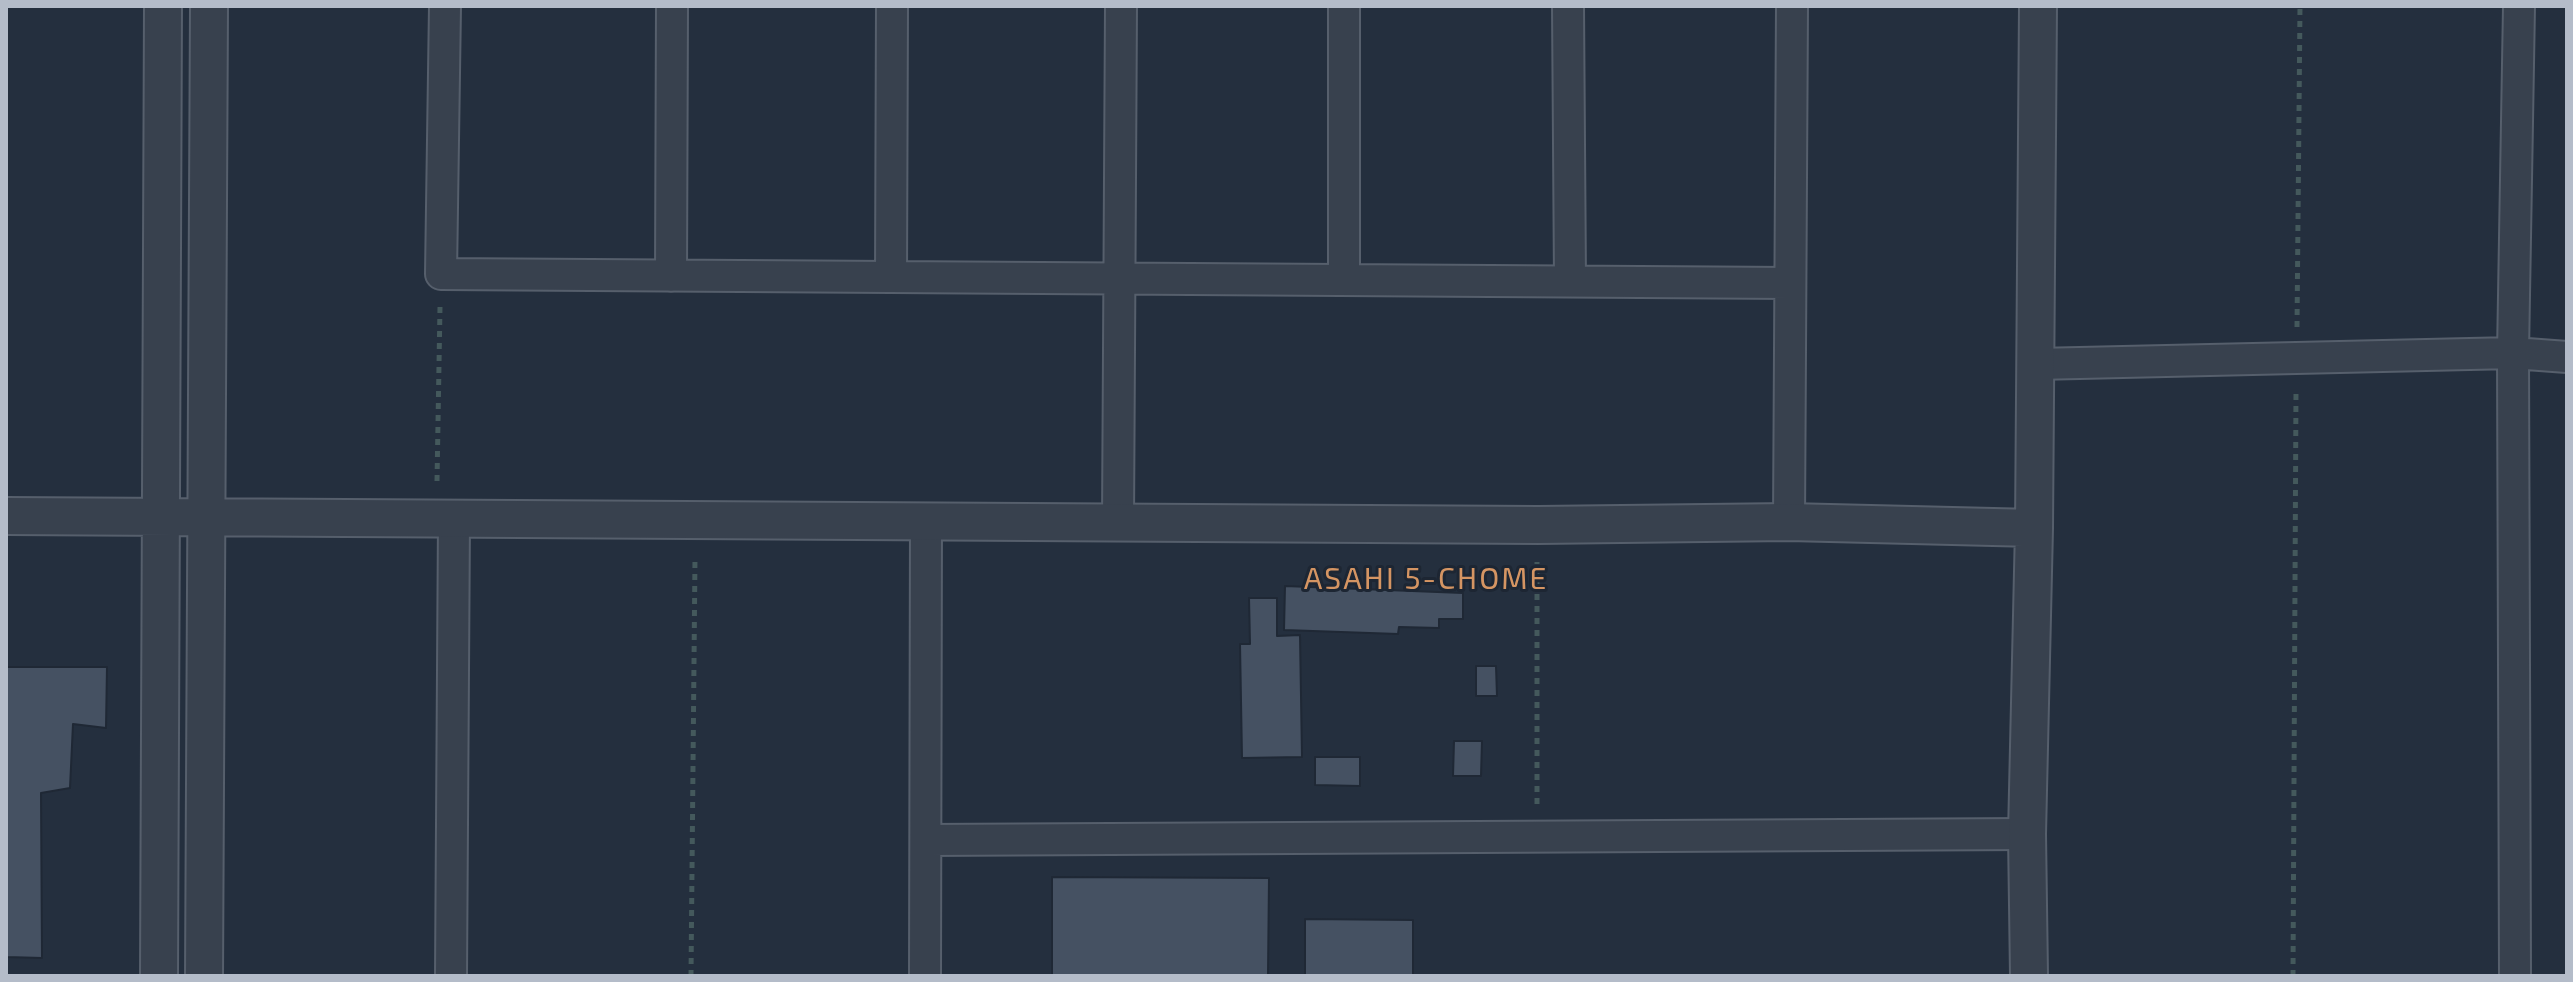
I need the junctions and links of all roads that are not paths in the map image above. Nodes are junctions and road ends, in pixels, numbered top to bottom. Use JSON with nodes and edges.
{"nodes":[{"id":1,"x":163,"y":6,"type":"edge"},
{"id":2,"x":209,"y":6,"type":"edge"},
{"id":3,"x":445,"y":6,"type":"edge"},
{"id":4,"x":672,"y":6,"type":"edge"},
{"id":5,"x":892,"y":6,"type":"edge"},
{"id":6,"x":1121,"y":6,"type":"edge"},
{"id":7,"x":1344,"y":6,"type":"edge"},
{"id":8,"x":1568,"y":6,"type":"edge"},
{"id":9,"x":1792,"y":6,"type":"edge"},
{"id":10,"x":2038,"y":6,"type":"edge"},
{"id":11,"x":2519,"y":6,"type":"edge"},
{"id":12,"x":671,"y":276,"type":"junction"},
{"id":13,"x":891,"y":277,"type":"junction"},
{"id":14,"x":1120,"y":278,"type":"junction"},
{"id":15,"x":1344,"y":280,"type":"junction"},
{"id":16,"x":1570,"y":281,"type":"junction"},
{"id":17,"x":1790,"y":283,"type":"junction"},
{"id":18,"x":2513,"y":353,"type":"junction"},
{"id":19,"x":2567,"y":357,"type":"edge"},
{"id":20,"x":2036,"y":364,"type":"junction"},
{"id":21,"x":6,"y":516,"type":"edge"},
{"id":22,"x":161,"y":517,"type":"junction"},
{"id":23,"x":206,"y":517,"type":"junction"},
{"id":24,"x":445,"y":518,"type":"junction"},
{"id":25,"x":926,"y":521,"type":"junction"},
{"id":26,"x":1118,"y":522,"type":"junction"},
{"id":27,"x":1789,"y":522,"type":"junction"},
{"id":28,"x":2034,"y":528,"type":"junction"},
{"id":29,"x":2027,"y":834,"type":"junction"},
{"id":30,"x":927,"y":840,"type":"junction"},
{"id":31,"x":159,"y":976,"type":"edge"},
{"id":32,"x":204,"y":976,"type":"edge"},
{"id":33,"x":451,"y":976,"type":"edge"},
{"id":34,"x":925,"y":976,"type":"edge"},
{"id":35,"x":2029,"y":976,"type":"edge"},
{"id":36,"x":2515,"y":976,"type":"edge"}],
"edges":[{"from":1,"to":22,"type":"street"},
{"from":2,"to":23,"type":"street"},
{"from":3,"to":12,"type":"street"},
{"from":4,"to":12,"type":"street"},
{"from":5,"to":13,"type":"street"},
{"from":6,"to":14,"type":"street"},
{"from":7,"to":15,"type":"street"},
{"from":8,"to":16,"type":"street"},
{"from":9,"to":17,"type":"street"},
{"from":10,"to":20,"type":"street"},
{"from":11,"to":18,"type":"street"},
{"from":12,"to":13,"type":"street"},
{"from":13,"to":14,"type":"street"},
{"from":14,"to":15,"type":"street"},
{"from":14,"to":26,"type":"street"},
{"from":15,"to":16,"type":"street"},
{"from":16,"to":17,"type":"street"},
{"from":17,"to":27,"type":"street"},
{"from":18,"to":19,"type":"street"},
{"from":18,"to":20,"type":"street"},
{"from":18,"to":36,"type":"street"},
{"from":20,"to":28,"type":"street"},
{"from":21,"to":22,"type":"street"},
{"from":22,"to":23,"type":"street"},
{"from":22,"to":31,"type":"street"},
{"from":23,"to":24,"type":"street"},
{"from":23,"to":32,"type":"street"},
{"from":24,"to":25,"type":"street"},
{"from":24,"to":33,"type":"street"},
{"from":25,"to":26,"type":"street"},
{"from":25,"to":30,"type":"street"},
{"from":26,"to":27,"type":"street"},
{"from":27,"to":28,"type":"street"},
{"from":28,"to":29,"type":"street"},
{"from":29,"to":30,"type":"street"},
{"from":29,"to":35,"type":"street"},
{"from":30,"to":34,"type":"street"}]}
